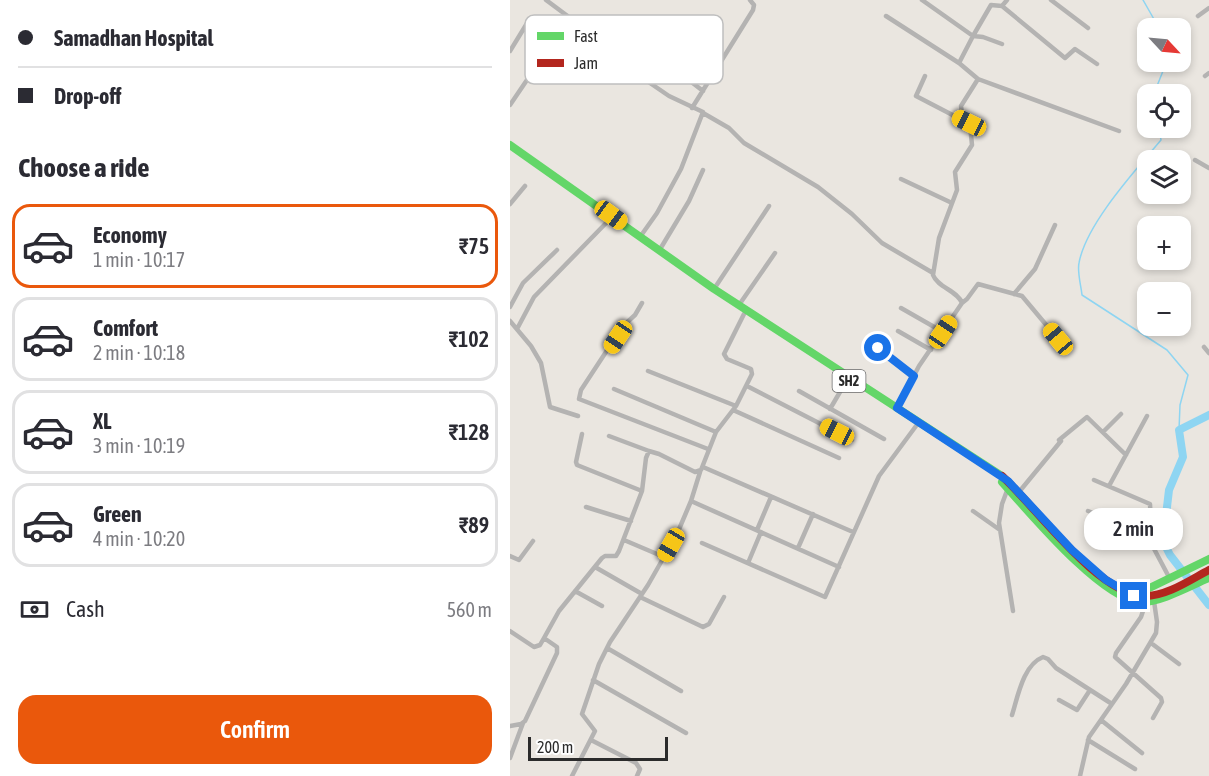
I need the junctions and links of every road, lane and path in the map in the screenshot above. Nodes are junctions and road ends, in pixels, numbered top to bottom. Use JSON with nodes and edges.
{"nodes":[{"id":1,"x":546,"y":0,"type":"edge"},
{"id":2,"x":750,"y":0,"type":"edge"},
{"id":3,"x":922,"y":0,"type":"edge"},
{"id":4,"x":1007,"y":0,"type":"edge"},
{"id":5,"x":1051,"y":0,"type":"edge"},
{"id":6,"x":1002,"y":6,"type":"junction"},
{"id":7,"x":1209,"y":8,"type":"edge"},
{"id":8,"x":566,"y":15,"type":"edge"},
{"id":9,"x":1198,"y":15,"type":"dead end"},
{"id":10,"x":886,"y":16,"type":"dead end"},
{"id":11,"x":1088,"y":28,"type":"dead end"},
{"id":12,"x":524,"y":29,"type":"edge"},
{"id":13,"x":973,"y":36,"type":"junction"},
{"id":14,"x":1002,"y":44,"type":"dead end"},
{"id":15,"x":510,"y":50,"type":"edge"},
{"id":16,"x":723,"y":59,"type":"edge"},
{"id":17,"x":959,"y":63,"type":"junction"},
{"id":18,"x":1097,"y":64,"type":"dead end"},
{"id":19,"x":925,"y":76,"type":"dead end"},
{"id":20,"x":978,"y":79,"type":"junction"},
{"id":21,"x":525,"y":83,"type":"edge"},
{"id":22,"x":651,"y":84,"type":"edge"},
{"id":23,"x":694,"y":84,"type":"edge"},
{"id":24,"x":707,"y":84,"type":"edge"},
{"id":25,"x":703,"y":91,"type":"junction"},
{"id":26,"x":510,"y":105,"type":"edge"},
{"id":27,"x":692,"y":108,"type":"junction"},
{"id":28,"x":703,"y":112,"type":"junction"},
{"id":29,"x":969,"y":123,"type":"junction"},
{"id":30,"x":1119,"y":131,"type":"dead end"},
{"id":31,"x":510,"y":145,"type":"edge"},
{"id":32,"x":510,"y":151,"type":"edge"},
{"id":33,"x":1195,"y":160,"type":"dead end"},
{"id":34,"x":1209,"y":168,"type":"edge"},
{"id":35,"x":703,"y":170,"type":"dead end"},
{"id":36,"x":902,"y":179,"type":"dead end"},
{"id":37,"x":525,"y":186,"type":"dead end"},
{"id":38,"x":952,"y":203,"type":"junction"},
{"id":39,"x":510,"y":204,"type":"edge"},
{"id":40,"x":769,"y":206,"type":"dead end"},
{"id":41,"x":609,"y":220,"type":"junction"},
{"id":42,"x":1055,"y":225,"type":"dead end"},
{"id":43,"x":640,"y":237,"type":"junction"},
{"id":44,"x":557,"y":250,"type":"dead end"},
{"id":45,"x":659,"y":251,"type":"junction"},
{"id":46,"x":775,"y":253,"type":"dead end"},
{"id":47,"x":670,"y":261,"type":"junction"},
{"id":48,"x":933,"y":273,"type":"junction"},
{"id":49,"x":714,"y":289,"type":"junction"},
{"id":50,"x":1014,"y":294,"type":"junction"},
{"id":51,"x":642,"y":303,"type":"dead end"},
{"id":52,"x":962,"y":303,"type":"junction"},
{"id":53,"x":739,"y":305,"type":"junction"},
{"id":54,"x":510,"y":307,"type":"edge"},
{"id":55,"x":901,"y":308,"type":"dead end"},
{"id":56,"x":744,"y":314,"type":"junction"},
{"id":57,"x":510,"y":321,"type":"edge"},
{"id":58,"x":517,"y":329,"type":"junction"},
{"id":59,"x":898,"y":331,"type":"dead end"},
{"id":60,"x":943,"y":332,"type":"junction"},
{"id":61,"x":1058,"y":339,"type":"dead end"},
{"id":62,"x":1204,"y":347,"type":"dead end"},
{"id":63,"x":878,"y":348,"type":"dead end"},
{"id":64,"x":931,"y":350,"type":"junction"},
{"id":65,"x":1209,"y":353,"type":"edge"},
{"id":66,"x":648,"y":371,"type":"dead end"},
{"id":67,"x":914,"y":376,"type":"junction"},
{"id":68,"x":847,"y":380,"type":"junction"},
{"id":69,"x":747,"y":386,"type":"junction"},
{"id":70,"x":614,"y":389,"type":"dead end"},
{"id":71,"x":799,"y":391,"type":"dead end"},
{"id":72,"x":734,"y":408,"type":"junction"},
{"id":73,"x":897,"y":408,"type":"junction"},
{"id":74,"x":830,"y":409,"type":"junction"},
{"id":75,"x":1121,"y":414,"type":"dead end"},
{"id":76,"x":578,"y":416,"type":"dead end"},
{"id":77,"x":1147,"y":416,"type":"dead end"},
{"id":78,"x":916,"y":426,"type":"junction"},
{"id":79,"x":716,"y":432,"type":"junction"},
{"id":80,"x":1103,"y":432,"type":"junction"},
{"id":81,"x":582,"y":434,"type":"dead end"},
{"id":82,"x":609,"y":436,"type":"dead end"},
{"id":83,"x":884,"y":439,"type":"dead end"},
{"id":84,"x":852,"y":440,"type":"dead end"},
{"id":85,"x":708,"y":449,"type":"junction"},
{"id":86,"x":649,"y":451,"type":"junction"},
{"id":87,"x":1126,"y":455,"type":"junction"},
{"id":88,"x":839,"y":458,"type":"dead end"},
{"id":89,"x":701,"y":470,"type":"junction"},
{"id":90,"x":1094,"y":480,"type":"dead end"},
{"id":91,"x":1109,"y":486,"type":"junction"},
{"id":92,"x":1008,"y":488,"type":"junction"},
{"id":93,"x":642,"y":491,"type":"junction"},
{"id":94,"x":1019,"y":492,"type":"junction"},
{"id":95,"x":771,"y":497,"type":"junction"},
{"id":96,"x":691,"y":501,"type":"junction"},
{"id":97,"x":586,"y":507,"type":"dead end"},
{"id":98,"x":973,"y":511,"type":"dead end"},
{"id":99,"x":1088,"y":511,"type":"dead end"},
{"id":100,"x":813,"y":514,"type":"junction"},
{"id":101,"x":631,"y":521,"type":"junction"},
{"id":102,"x":1000,"y":530,"type":"junction"},
{"id":103,"x":759,"y":531,"type":"junction"},
{"id":104,"x":853,"y":532,"type":"junction"},
{"id":105,"x":1151,"y":536,"type":"junction"},
{"id":106,"x":624,"y":540,"type":"junction"},
{"id":107,"x":533,"y":541,"type":"dead end"},
{"id":108,"x":702,"y":543,"type":"dead end"},
{"id":109,"x":798,"y":548,"type":"junction"},
{"id":110,"x":510,"y":556,"type":"edge"},
{"id":111,"x":664,"y":557,"type":"junction"},
{"id":112,"x":1209,"y":559,"type":"edge"},
{"id":113,"x":748,"y":563,"type":"junction"},
{"id":114,"x":595,"y":567,"type":"junction"},
{"id":115,"x":839,"y":567,"type":"junction"},
{"id":116,"x":1209,"y":570,"type":"edge"},
{"id":117,"x":1209,"y":578,"type":"edge"},
{"id":118,"x":1174,"y":583,"type":"junction"},
{"id":119,"x":575,"y":591,"type":"junction"},
{"id":120,"x":641,"y":595,"type":"junction"},
{"id":121,"x":1127,"y":595,"type":"junction"},
{"id":122,"x":724,"y":597,"type":"dead end"},
{"id":123,"x":1150,"y":601,"type":"junction"},
{"id":124,"x":602,"y":606,"type":"dead end"},
{"id":125,"x":1013,"y":611,"type":"dead end"},
{"id":126,"x":510,"y":631,"type":"edge"},
{"id":127,"x":544,"y":638,"type":"junction"},
{"id":128,"x":1151,"y":643,"type":"junction"},
{"id":129,"x":608,"y":648,"type":"junction"},
{"id":130,"x":1179,"y":663,"type":"dead end"},
{"id":131,"x":1132,"y":674,"type":"junction"},
{"id":132,"x":593,"y":680,"type":"junction"},
{"id":133,"x":1090,"y":690,"type":"junction"},
{"id":134,"x":681,"y":691,"type":"dead end"},
{"id":135,"x":1059,"y":700,"type":"dead end"},
{"id":136,"x":1112,"y":704,"type":"junction"},
{"id":137,"x":1012,"y":715,"type":"dead end"},
{"id":138,"x":1153,"y":718,"type":"dead end"},
{"id":139,"x":1101,"y":720,"type":"junction"},
{"id":140,"x":523,"y":723,"type":"junction"},
{"id":141,"x":510,"y":726,"type":"edge"},
{"id":142,"x":686,"y":733,"type":"dead end"},
{"id":143,"x":591,"y":740,"type":"junction"},
{"id":144,"x":1088,"y":740,"type":"junction"},
{"id":145,"x":1142,"y":753,"type":"dead end"},
{"id":146,"x":510,"y":758,"type":"edge"},
{"id":147,"x":1135,"y":769,"type":"dead end"},
{"id":148,"x":572,"y":776,"type":"edge"},
{"id":149,"x":637,"y":776,"type":"edge"},
{"id":150,"x":1080,"y":776,"type":"edge"}],
"edges":[{"from":1,"to":8,"type":"street"},
{"from":2,"to":16,"type":"street"},
{"from":3,"to":13,"type":"street"},
{"from":4,"to":6,"type":"street"},
{"from":5,"to":11,"type":"street"},
{"from":6,"to":13,"type":"street"},
{"from":6,"to":18,"type":"street"},
{"from":7,"to":9,"type":"street"},
{"from":10,"to":17,"type":"street"},
{"from":12,"to":15,"type":"street"},
{"from":13,"to":14,"type":"street"},
{"from":13,"to":17,"type":"street"},
{"from":17,"to":20,"type":"street"},
{"from":19,"to":29,"type":"street"},
{"from":20,"to":29,"type":"street"},
{"from":20,"to":30,"type":"street"},
{"from":21,"to":26,"type":"street"},
{"from":22,"to":27,"type":"street"},
{"from":23,"to":25,"type":"street"},
{"from":24,"to":25,"type":"street"},
{"from":25,"to":27,"type":"street"},
{"from":27,"to":28,"type":"street"},
{"from":28,"to":43,"type":"street"},
{"from":28,"to":48,"type":"street"},
{"from":29,"to":38,"type":"street"},
{"from":31,"to":43,"type":"main road","number":"SH2"},
{"from":32,"to":41,"type":"main road","number":"SH2"},
{"from":33,"to":34,"type":"street"},
{"from":35,"to":45,"type":"street"},
{"from":36,"to":38,"type":"street"},
{"from":37,"to":39,"type":"street"},
{"from":38,"to":48,"type":"street"},
{"from":40,"to":49,"type":"street"},
{"from":41,"to":47,"type":"main road","number":"SH2"},
{"from":41,"to":58,"type":"street"},
{"from":42,"to":50,"type":"street"},
{"from":43,"to":45,"type":"main road","number":"SH2"},
{"from":44,"to":54,"type":"street"},
{"from":45,"to":47,"type":"main road","number":"SH2"},
{"from":46,"to":53,"type":"street"},
{"from":47,"to":49,"type":"main road","number":"SH2"},
{"from":47,"to":56,"type":"main road","number":"SH2"},
{"from":48,"to":52,"type":"street"},
{"from":49,"to":53,"type":"main road","number":"SH2"},
{"from":50,"to":52,"type":"street"},
{"from":50,"to":61,"type":"street"},
{"from":51,"to":85,"type":"street"},
{"from":52,"to":60,"type":"street"},
{"from":53,"to":73,"type":"main road","number":"SH2"},
{"from":55,"to":60,"type":"street"},
{"from":56,"to":68,"type":"main road","number":"SH2"},
{"from":56,"to":69,"type":"street"},
{"from":57,"to":58,"type":"street"},
{"from":58,"to":76,"type":"street"},
{"from":59,"to":64,"type":"street"},
{"from":60,"to":64,"type":"street"},
{"from":62,"to":65,"type":"street"},
{"from":63,"to":67,"type":"street"},
{"from":64,"to":67,"type":"street"},
{"from":66,"to":72,"type":"street"},
{"from":67,"to":73,"type":"street"},
{"from":68,"to":74,"type":"street"},
{"from":68,"to":78,"type":"main road","number":"SH2"},
{"from":69,"to":72,"type":"street"},
{"from":69,"to":84,"type":"street"},
{"from":70,"to":79,"type":"street"},
{"from":71,"to":74,"type":"street"},
{"from":72,"to":79,"type":"street"},
{"from":72,"to":88,"type":"street"},
{"from":73,"to":94,"type":"main road","number":"SH2"},
{"from":74,"to":83,"type":"street"},
{"from":75,"to":80,"type":"street"},
{"from":77,"to":87,"type":"street"},
{"from":78,"to":92,"type":"main road","number":"SH2"},
{"from":78,"to":104,"type":"street"},
{"from":79,"to":85,"type":"street"},
{"from":80,"to":87,"type":"street"},
{"from":80,"to":94,"type":"street"},
{"from":81,"to":93,"type":"street"},
{"from":82,"to":86,"type":"street"},
{"from":85,"to":89,"type":"street"},
{"from":86,"to":89,"type":"street"},
{"from":86,"to":93,"type":"street"},
{"from":87,"to":91,"type":"street"},
{"from":89,"to":95,"type":"street"},
{"from":89,"to":96,"type":"street"},
{"from":90,"to":91,"type":"street"},
{"from":91,"to":105,"type":"street"},
{"from":92,"to":102,"type":"street"},
{"from":92,"to":121,"type":"main road","number":"SH2"},
{"from":93,"to":101,"type":"street"},
{"from":94,"to":121,"type":"main road","number":"SH2"},
{"from":95,"to":100,"type":"street"},
{"from":95,"to":103,"type":"street"},
{"from":96,"to":103,"type":"street"},
{"from":96,"to":111,"type":"street"},
{"from":97,"to":101,"type":"street"},
{"from":98,"to":102,"type":"street"},
{"from":99,"to":105,"type":"street"},
{"from":100,"to":104,"type":"street"},
{"from":100,"to":109,"type":"street"},
{"from":101,"to":106,"type":"street"},
{"from":102,"to":125,"type":"street"},
{"from":103,"to":109,"type":"street"},
{"from":103,"to":113,"type":"street"},
{"from":104,"to":115,"type":"street"},
{"from":105,"to":118,"type":"street"},
{"from":106,"to":111,"type":"street"},
{"from":106,"to":114,"type":"street"},
{"from":107,"to":110,"type":"street"},
{"from":108,"to":113,"type":"street"},
{"from":109,"to":115,"type":"street"},
{"from":111,"to":120,"type":"street"},
{"from":112,"to":118,"type":"main road"},
{"from":113,"to":115,"type":"street"},
{"from":114,"to":119,"type":"street"},
{"from":114,"to":120,"type":"street"},
{"from":116,"to":118,"type":"main road"},
{"from":117,"to":118,"type":"main road"},
{"from":118,"to":121,"type":"main road"},
{"from":118,"to":123,"type":"main road"},
{"from":119,"to":124,"type":"street"},
{"from":119,"to":127,"type":"street"},
{"from":120,"to":122,"type":"street"},
{"from":120,"to":129,"type":"street"},
{"from":121,"to":123,"type":"main road","number":"SH2"},
{"from":123,"to":128,"type":"street"},
{"from":123,"to":131,"type":"street"},
{"from":126,"to":127,"type":"street"},
{"from":127,"to":140,"type":"street"},
{"from":128,"to":130,"type":"street"},
{"from":128,"to":131,"type":"street"},
{"from":129,"to":132,"type":"street"},
{"from":129,"to":134,"type":"street"},
{"from":131,"to":136,"type":"street"},
{"from":131,"to":138,"type":"street"},
{"from":132,"to":142,"type":"street"},
{"from":132,"to":143,"type":"street"},
{"from":133,"to":135,"type":"street"},
{"from":133,"to":136,"type":"street"},
{"from":133,"to":137,"type":"street"},
{"from":136,"to":139,"type":"street"},
{"from":139,"to":144,"type":"street"},
{"from":139,"to":145,"type":"street"},
{"from":140,"to":141,"type":"street"},
{"from":140,"to":146,"type":"street"},
{"from":143,"to":148,"type":"street"},
{"from":143,"to":149,"type":"street"},
{"from":144,"to":147,"type":"street"},
{"from":144,"to":150,"type":"street"}]}
